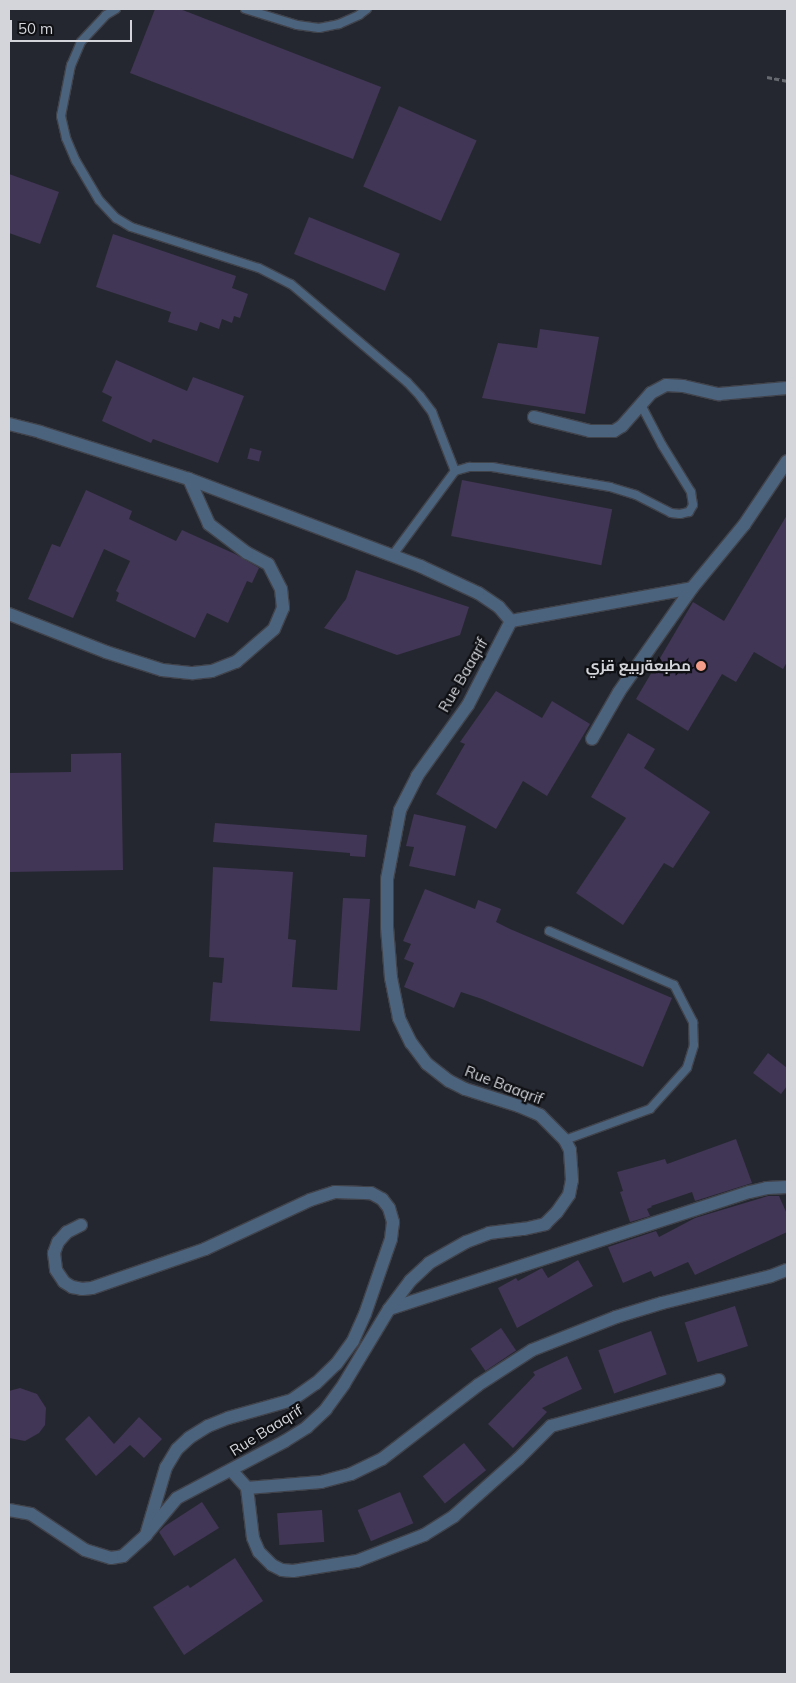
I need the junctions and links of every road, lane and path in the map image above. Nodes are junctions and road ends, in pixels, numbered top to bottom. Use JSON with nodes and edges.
{"nodes":[{"id":1,"x":116,"y":9,"type":"edge"},
{"id":2,"x":245,"y":9,"type":"edge"},
{"id":3,"x":367,"y":9,"type":"edge"},
{"id":4,"x":767,"y":78,"type":"dead end"},
{"id":5,"x":787,"y":81,"type":"edge"},
{"id":6,"x":787,"y":388,"type":"edge"},
{"id":7,"x":640,"y":403,"type":"junction"},
{"id":8,"x":534,"y":417,"type":"dead end"},
{"id":9,"x":9,"y":424,"type":"edge"},
{"id":10,"x":787,"y":461,"type":"edge"},
{"id":11,"x":455,"y":471,"type":"junction"},
{"id":12,"x":189,"y":479,"type":"junction"},
{"id":13,"x":392,"y":556,"type":"junction"},
{"id":14,"x":692,"y":588,"type":"junction"},
{"id":15,"x":9,"y":614,"type":"edge"},
{"id":16,"x":511,"y":621,"type":"junction"},
{"id":17,"x":592,"y":740,"type":"dead end"},
{"id":18,"x":549,"y":931,"type":"dead end"},
{"id":19,"x":565,"y":1140,"type":"junction"},
{"id":20,"x":787,"y":1187,"type":"edge"},
{"id":21,"x":82,"y":1225,"type":"dead end"},
{"id":22,"x":787,"y":1270,"type":"edge"},
{"id":23,"x":389,"y":1309,"type":"junction"},
{"id":24,"x":719,"y":1380,"type":"dead end"},
{"id":25,"x":231,"y":1470,"type":"junction"},
{"id":26,"x":247,"y":1488,"type":"junction"},
{"id":27,"x":9,"y":1510,"type":"edge"},
{"id":28,"x":146,"y":1535,"type":"junction"}],
"edges":[{"from":1,"to":11,"type":"lane"},
{"from":2,"to":3,"type":"lane"},
{"from":4,"to":5,"type":"path"},
{"from":6,"to":7,"type":"street"},
{"from":7,"to":8,"type":"street"},
{"from":7,"to":11,"type":"lane"},
{"from":9,"to":12,"type":"street"},
{"from":10,"to":14,"type":"street"},
{"from":11,"to":13,"type":"lane"},
{"from":12,"to":13,"type":"street"},
{"from":12,"to":15,"type":"street"},
{"from":13,"to":16,"type":"street"},
{"from":14,"to":16,"type":"street"},
{"from":14,"to":17,"type":"street"},
{"from":16,"to":19,"type":"street","name":"Rue Baaqrif"},
{"from":18,"to":19,"type":"lane"},
{"from":19,"to":23,"type":"street","name":"Rue Baaqrif"},
{"from":20,"to":23,"type":"street"},
{"from":21,"to":28,"type":"street"},
{"from":22,"to":26,"type":"street"},
{"from":23,"to":25,"type":"street","name":"Rue Baaqrif"},
{"from":24,"to":26,"type":"street"},
{"from":25,"to":26,"type":"street"},
{"from":25,"to":28,"type":"street","name":"Rue Baaqrif"},
{"from":27,"to":28,"type":"street","name":"Rue Baaqrif"}]}
